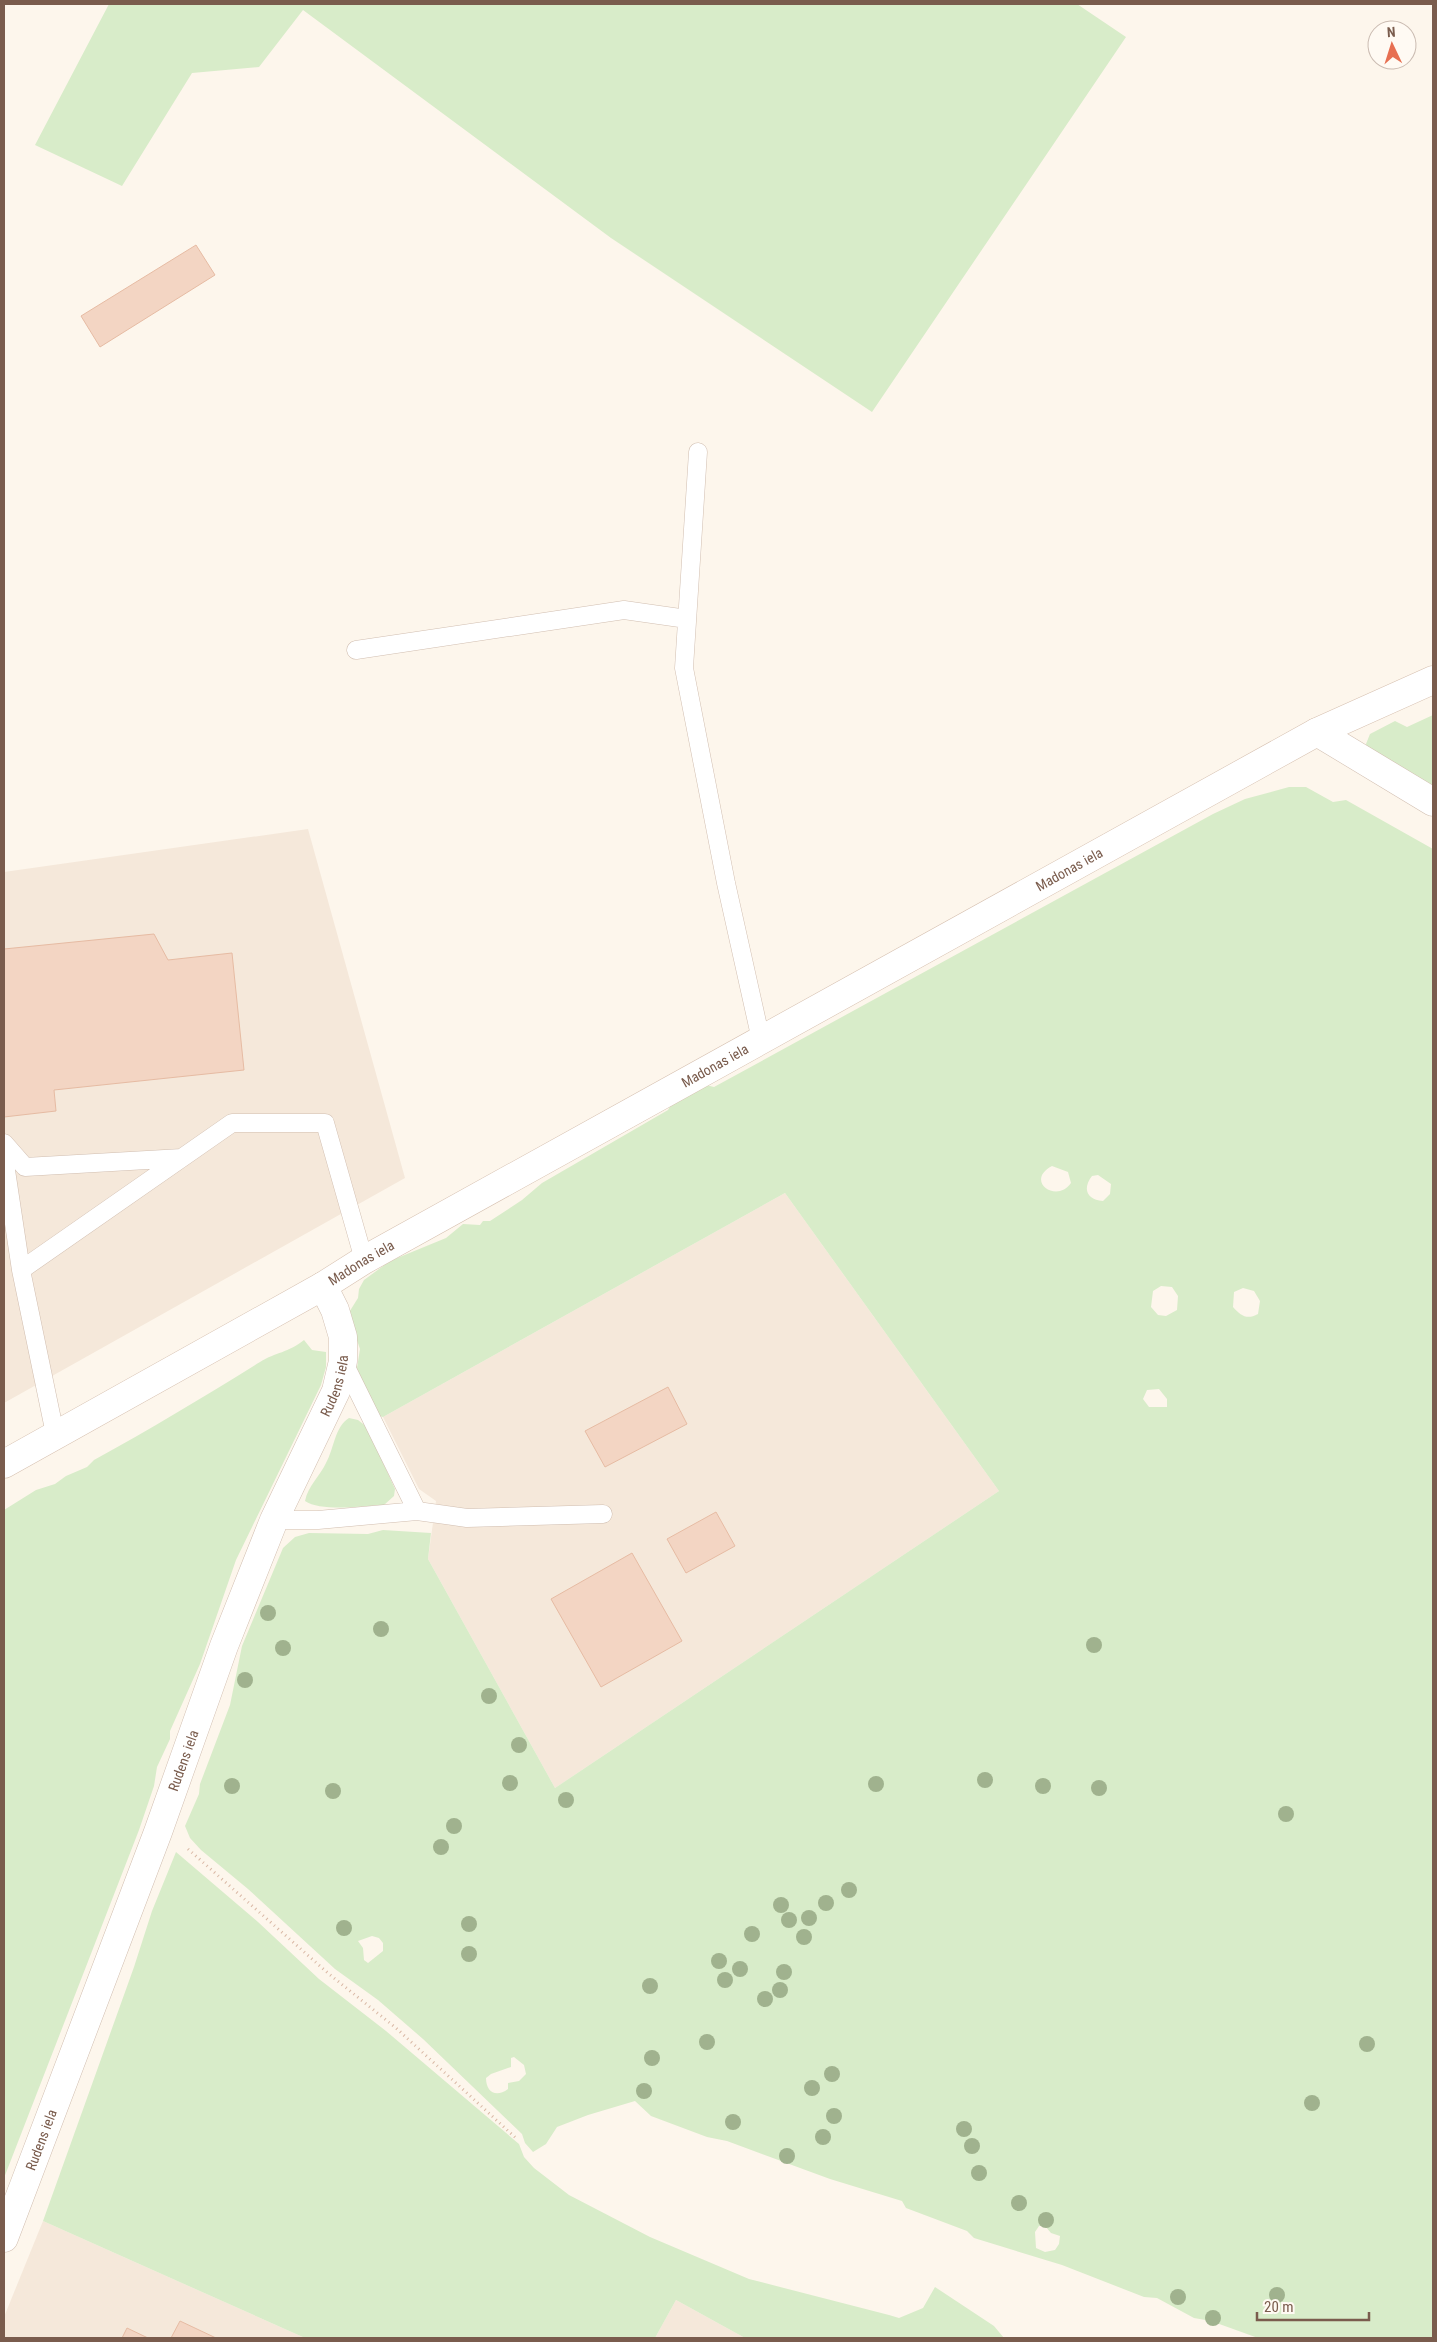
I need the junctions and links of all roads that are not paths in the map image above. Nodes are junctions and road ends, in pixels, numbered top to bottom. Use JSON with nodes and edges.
{"nodes":[{"id":1,"x":698,"y":452,"type":"dead end"},
{"id":2,"x":687,"y":619,"type":"junction"},
{"id":3,"x":356,"y":650,"type":"dead end"},
{"id":4,"x":1433,"y":680,"type":"edge"},
{"id":5,"x":1317,"y":732,"type":"junction"},
{"id":6,"x":1433,"y":802,"type":"edge"},
{"id":7,"x":761,"y":1040,"type":"junction"},
{"id":8,"x":4,"y":1143,"type":"edge"},
{"id":9,"x":4,"y":1157,"type":"edge"},
{"id":10,"x":182,"y":1158,"type":"junction"},
{"id":11,"x":364,"y":1260,"type":"junction"},
{"id":12,"x":21,"y":1270,"type":"junction"},
{"id":13,"x":323,"y":1286,"type":"junction"},
{"id":14,"x":343,"y":1361,"type":"junction"},
{"id":15,"x":55,"y":1434,"type":"junction"},
{"id":16,"x":4,"y":1464,"type":"edge"},
{"id":17,"x":417,"y":1511,"type":"junction"},
{"id":18,"x":603,"y":1514,"type":"dead end"},
{"id":19,"x":274,"y":1520,"type":"junction"},
{"id":20,"x":4,"y":2238,"type":"edge"}],
"edges":[{"from":1,"to":2,"type":"lane"},
{"from":2,"to":3,"type":"lane"},
{"from":2,"to":7,"type":"lane"},
{"from":4,"to":5,"type":"main road","name":"Madonas iela"},
{"from":5,"to":6,"type":"main road"},
{"from":5,"to":7,"type":"main road","name":"Madonas iela"},
{"from":7,"to":11,"type":"main road","name":"Madonas iela"},
{"from":8,"to":10,"type":"lane"},
{"from":9,"to":12,"type":"lane"},
{"from":10,"to":11,"type":"lane"},
{"from":10,"to":12,"type":"lane"},
{"from":11,"to":13,"type":"main road","name":"Madonas iela"},
{"from":12,"to":15,"type":"lane"},
{"from":13,"to":14,"type":"main road","name":"Rudens iela"},
{"from":13,"to":15,"type":"main road","name":"Madonas iela"},
{"from":14,"to":17,"type":"lane"},
{"from":14,"to":19,"type":"main road","name":"Rudens iela"},
{"from":15,"to":16,"type":"main road","name":"Madonas iela"},
{"from":17,"to":18,"type":"lane"},
{"from":17,"to":19,"type":"lane"},
{"from":19,"to":20,"type":"main road","name":"Rudens iela"}]}
